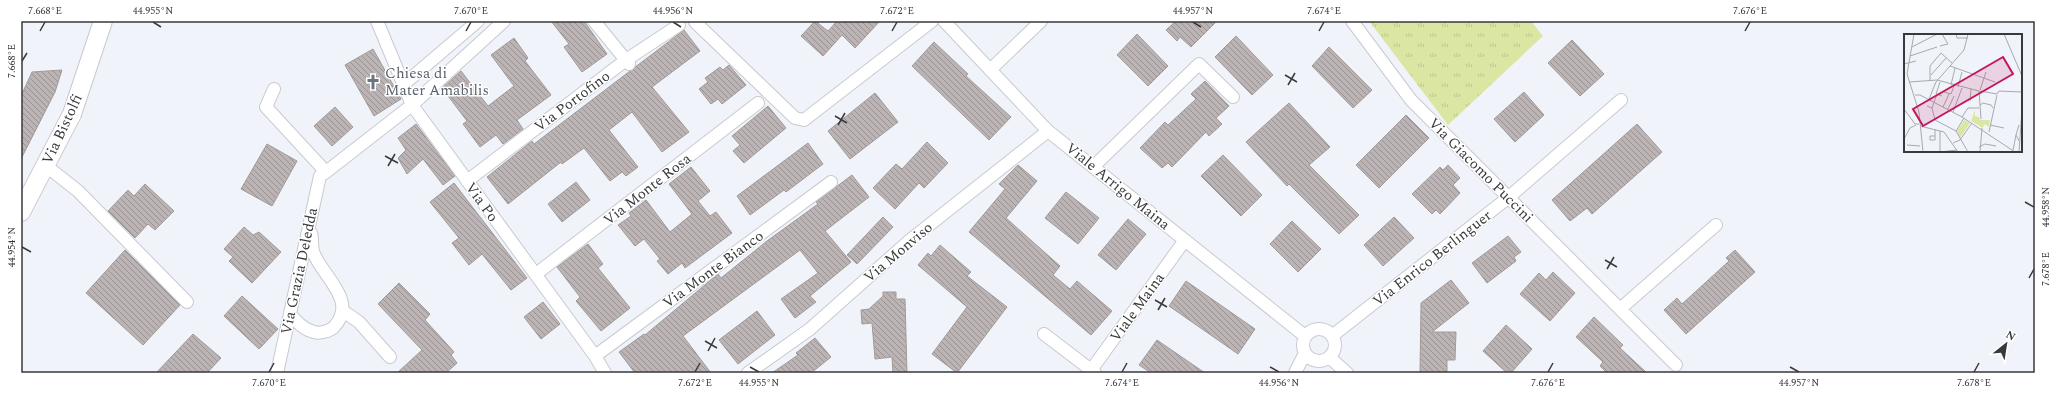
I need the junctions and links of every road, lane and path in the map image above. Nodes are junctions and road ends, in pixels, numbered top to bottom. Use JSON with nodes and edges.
{"nodes":[{"id":1,"x":103,"y":21,"type":"edge"},
{"id":2,"x":377,"y":21,"type":"edge"},
{"id":3,"x":478,"y":21,"type":"edge"},
{"id":4,"x":504,"y":21,"type":"edge"},
{"id":5,"x":594,"y":21,"type":"edge"},
{"id":6,"x":932,"y":21,"type":"edge"},
{"id":7,"x":944,"y":21,"type":"edge"},
{"id":8,"x":1041,"y":21,"type":"edge"},
{"id":9,"x":1352,"y":21,"type":"edge"},
{"id":10,"x":695,"y":22,"type":"edge"},
{"id":11,"x":678,"y":25,"type":"dead end"},
{"id":12,"x":628,"y":62,"type":"junction"},
{"id":13,"x":990,"y":70,"type":"junction"},
{"id":14,"x":404,"y":84,"type":"junction"},
{"id":15,"x":274,"y":89,"type":"dead end"},
{"id":16,"x":1233,"y":97,"type":"dead end"},
{"id":17,"x":1621,"y":100,"type":"dead end"},
{"id":18,"x":758,"y":103,"type":"dead end"},
{"id":19,"x":412,"y":105,"type":"junction"},
{"id":20,"x":1048,"y":131,"type":"junction"},
{"id":21,"x":46,"y":165,"type":"junction"},
{"id":22,"x":1093,"y":167,"type":"junction"},
{"id":23,"x":326,"y":172,"type":"junction"},
{"id":24,"x":467,"y":181,"type":"junction"},
{"id":25,"x":831,"y":182,"type":"dead end"},
{"id":26,"x":1509,"y":198,"type":"junction"},
{"id":27,"x":21,"y":212,"type":"edge"},
{"id":28,"x":310,"y":223,"type":"junction"},
{"id":29,"x":1716,"y":225,"type":"dead end"},
{"id":30,"x":1185,"y":240,"type":"junction"},
{"id":31,"x":536,"y":274,"type":"junction"},
{"id":32,"x":187,"y":302,"type":"dead end"},
{"id":33,"x":1620,"y":309,"type":"junction"},
{"id":34,"x":343,"y":311,"type":"junction"},
{"id":35,"x":290,"y":314,"type":"junction"},
{"id":36,"x":1044,"y":334,"type":"dead end"},
{"id":37,"x":1305,"y":336,"type":"junction"},
{"id":38,"x":1332,"y":336,"type":"junction"},
{"id":39,"x":1305,"y":353,"type":"junction"},
{"id":40,"x":595,"y":356,"type":"junction"},
{"id":41,"x":390,"y":357,"type":"dead end"},
{"id":42,"x":1329,"y":357,"type":"junction"},
{"id":43,"x":1676,"y":365,"type":"dead end"},
{"id":44,"x":1092,"y":372,"type":"edge"},
{"id":45,"x":277,"y":373,"type":"edge"},
{"id":46,"x":605,"y":373,"type":"edge"},
{"id":47,"x":748,"y":373,"type":"edge"},
{"id":48,"x":1295,"y":373,"type":"edge"},
{"id":49,"x":1347,"y":373,"type":"edge"}],
"edges":[{"from":1,"to":21,"type":"street","name":"Via Bistolfi"},
{"from":2,"to":14,"type":"street","name":"Via Po"},
{"from":3,"to":14,"type":"street"},
{"from":4,"to":19,"type":"street"},
{"from":5,"to":12,"type":"street"},
{"from":6,"to":10,"type":"street"},
{"from":7,"to":13,"type":"street","name":"Viale Arrigo Maina"},
{"from":8,"to":13,"type":"street"},
{"from":9,"to":26,"type":"street","name":"Via Giacomo Puccini"},
{"from":11,"to":12,"type":"street","name":"Via Portofino"},
{"from":12,"to":24,"type":"street","name":"Via Portofino"},
{"from":13,"to":20,"type":"street","name":"Viale Arrigo Maina"},
{"from":14,"to":19,"type":"street","name":"Via Po"},
{"from":15,"to":23,"type":"street"},
{"from":16,"to":22,"type":"street"},
{"from":17,"to":26,"type":"street","name":"Via Enrico Berlinguer"},
{"from":18,"to":31,"type":"street","name":"Via Monte Rosa"},
{"from":19,"to":23,"type":"street"},
{"from":19,"to":24,"type":"street","name":"Via Po"},
{"from":20,"to":22,"type":"street","name":"Viale Arrigo Maina"},
{"from":20,"to":47,"type":"street","name":"Via Monviso"},
{"from":21,"to":27,"type":"street","name":"Via Bistolfi"},
{"from":21,"to":32,"type":"street"},
{"from":22,"to":30,"type":"street","name":"Viale Arrigo Maina"},
{"from":23,"to":28,"type":"street","name":"Via Grazia Deledda"},
{"from":24,"to":31,"type":"street","name":"Via Po"},
{"from":25,"to":40,"type":"street","name":"Via Monte Bianco"},
{"from":26,"to":33,"type":"street","name":"Via Giacomo Puccini"},
{"from":26,"to":38,"type":"street","name":"Via Enrico Berlinguer"},
{"from":28,"to":34,"type":"street"},
{"from":28,"to":35,"type":"street","name":"Via Grazia Deledda"},
{"from":29,"to":33,"type":"street"},
{"from":30,"to":37,"type":"street","name":"Viale Arrigo Maina"},
{"from":30,"to":44,"type":"street","name":"Viale Maina"},
{"from":31,"to":40,"type":"street","name":"Via Po"},
{"from":33,"to":43,"type":"street","name":"Via Giacomo Puccini"},
{"from":34,"to":35,"type":"street"},
{"from":34,"to":41,"type":"street"},
{"from":35,"to":45,"type":"street","name":"Via Grazia Deledda"},
{"from":36,"to":44,"type":"street"},
{"from":37,"to":38,"type":"street"},
{"from":37,"to":39,"type":"street"},
{"from":38,"to":42,"type":"street"},
{"from":39,"to":42,"type":"street"},
{"from":39,"to":48,"type":"street"},
{"from":40,"to":46,"type":"street","name":"Via Po"},
{"from":42,"to":49,"type":"street"}]}
